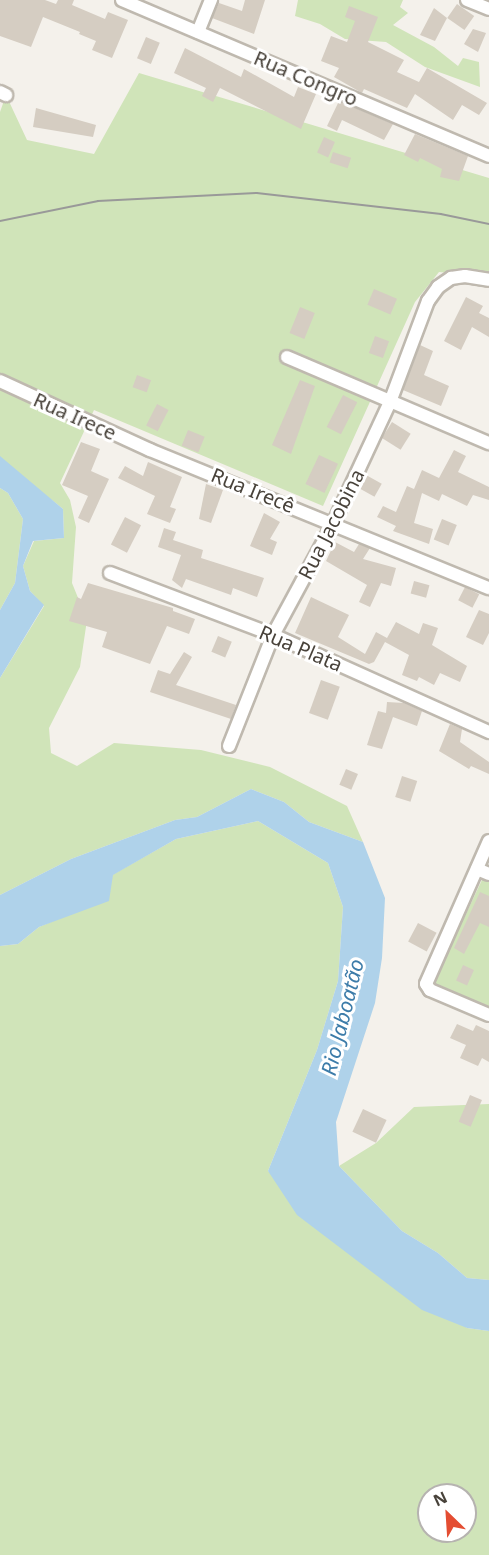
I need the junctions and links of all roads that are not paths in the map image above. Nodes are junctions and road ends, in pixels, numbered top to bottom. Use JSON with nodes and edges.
{"nodes":[{"id":1,"x":122,"y":0,"type":"edge"},
{"id":2,"x":211,"y":0,"type":"edge"},
{"id":3,"x":467,"y":0,"type":"edge"},
{"id":4,"x":489,"y":9,"type":"edge"},
{"id":5,"x":198,"y":32,"type":"junction"},
{"id":6,"x":488,"y":154,"type":"edge"},
{"id":7,"x":489,"y":280,"type":"edge"},
{"id":8,"x":287,"y":357,"type":"dead end"},
{"id":9,"x":0,"y":381,"type":"edge"},
{"id":10,"x":390,"y":402,"type":"junction"},
{"id":11,"x":489,"y":443,"type":"edge"},
{"id":12,"x":150,"y":450,"type":"joint"},
{"id":13,"x":334,"y":522,"type":"junction"},
{"id":14,"x":110,"y":573,"type":"dead end"},
{"id":15,"x":489,"y":588,"type":"edge"},
{"id":16,"x":273,"y":635,"type":"junction"},
{"id":17,"x":489,"y":732,"type":"edge"},
{"id":18,"x":229,"y":746,"type":"dead end"},
{"id":19,"x":489,"y":841,"type":"edge"},
{"id":20,"x":483,"y":871,"type":"edge"},
{"id":21,"x":489,"y":1015,"type":"edge"}],
"edges":[{"from":1,"to":5,"type":"street","name":"Rua Congro"},
{"from":2,"to":5,"type":"street"},
{"from":3,"to":4,"type":"street"},
{"from":5,"to":6,"type":"street","name":"Rua Congro"},
{"from":7,"to":10,"type":"street","name":"Rua Jacobina"},
{"from":8,"to":10,"type":"street"},
{"from":9,"to":12,"type":"street","name":"Rua Irece"},
{"from":10,"to":11,"type":"street"},
{"from":10,"to":13,"type":"street","name":"Rua Jacobina"},
{"from":12,"to":13,"type":"street","name":"Rua Irecê"},
{"from":13,"to":15,"type":"street","name":"Rua Irecê"},
{"from":13,"to":16,"type":"street","name":"Rua Jacobina"},
{"from":14,"to":16,"type":"street","name":"Rua Plata"},
{"from":16,"to":17,"type":"street","name":"Rua Plata"},
{"from":16,"to":18,"type":"street","name":"Rua Jacobina"},
{"from":19,"to":20,"type":"street"},
{"from":20,"to":21,"type":"street"}]}
